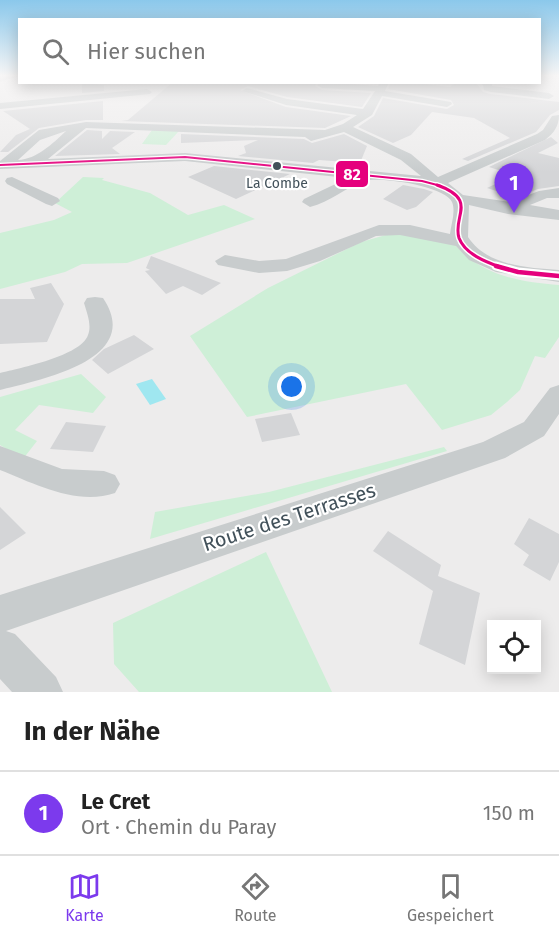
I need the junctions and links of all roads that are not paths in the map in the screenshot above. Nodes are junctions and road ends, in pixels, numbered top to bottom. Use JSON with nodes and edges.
{"nodes":[{"id":1,"x":327,"y":107,"type":"edge"},
{"id":2,"x":371,"y":107,"type":"edge"},
{"id":3,"x":368,"y":113,"type":"junction"},
{"id":4,"x":114,"y":115,"type":"dead end"},
{"id":5,"x":556,"y":118,"type":"dead end"},
{"id":6,"x":97,"y":125,"type":"junction"},
{"id":7,"x":78,"y":127,"type":"junction"},
{"id":8,"x":345,"y":128,"type":"junction"},
{"id":9,"x":325,"y":134,"type":"junction"},
{"id":10,"x":559,"y":134,"type":"edge"},
{"id":11,"x":60,"y":144,"type":"junction"},
{"id":12,"x":267,"y":145,"type":"dead end"},
{"id":13,"x":234,"y":150,"type":"dead end"},
{"id":14,"x":175,"y":157,"type":"junction"},
{"id":15,"x":206,"y":158,"type":"junction"},
{"id":16,"x":32,"y":162,"type":"junction"},
{"id":17,"x":6,"y":164,"type":"edge"},
{"id":18,"x":367,"y":174,"type":"junction"},
{"id":19,"x":6,"y":183,"type":"edge"},
{"id":20,"x":440,"y":185,"type":"junction"},
{"id":21,"x":559,"y":193,"type":"edge"},
{"id":22,"x":459,"y":199,"type":"junction"},
{"id":23,"x":52,"y":201,"type":"dead end"},
{"id":24,"x":310,"y":202,"type":"dead end"},
{"id":25,"x":508,"y":209,"type":"junction"},
{"id":26,"x":559,"y":215,"type":"edge"},
{"id":27,"x":461,"y":242,"type":"junction"},
{"id":28,"x":225,"y":261,"type":"dead end"},
{"id":29,"x":559,"y":276,"type":"edge"},
{"id":30,"x":95,"y":303,"type":"dead end"},
{"id":31,"x":0,"y":382,"type":"edge"},
{"id":32,"x":559,"y":394,"type":"edge"},
{"id":33,"x":0,"y":458,"type":"edge"},
{"id":34,"x":104,"y":484,"type":"dead end"},
{"id":35,"x":0,"y":614,"type":"edge"},
{"id":36,"x":0,"y":649,"type":"edge"},
{"id":37,"x":41,"y":692,"type":"edge"}],
"edges":[{"from":1,"to":3,"type":"street"},
{"from":2,"to":3,"type":"street"},
{"from":3,"to":8,"type":"street"},
{"from":4,"to":6,"type":"street"},
{"from":5,"to":20,"type":"street"},
{"from":6,"to":7,"type":"street"},
{"from":6,"to":9,"type":"street"},
{"from":7,"to":11,"type":"street"},
{"from":7,"to":17,"type":"street"},
{"from":8,"to":9,"type":"street"},
{"from":8,"to":20,"type":"street"},
{"from":9,"to":12,"type":"street"},
{"from":10,"to":20,"type":"street"},
{"from":11,"to":14,"type":"street"},
{"from":11,"to":16,"type":"street"},
{"from":13,"to":15,"type":"street"},
{"from":14,"to":15,"type":"street"},
{"from":14,"to":16,"type":"street"},
{"from":15,"to":18,"type":"street"},
{"from":16,"to":17,"type":"street"},
{"from":17,"to":19,"type":"street"},
{"from":18,"to":20,"type":"street"},
{"from":18,"to":24,"type":"street"},
{"from":19,"to":23,"type":"street"},
{"from":20,"to":22,"type":"street"},
{"from":21,"to":25,"type":"street"},
{"from":22,"to":25,"type":"street"},
{"from":22,"to":27,"type":"street"},
{"from":25,"to":26,"type":"street"},
{"from":27,"to":28,"type":"street"},
{"from":27,"to":29,"type":"street"},
{"from":30,"to":31,"type":"street"},
{"from":32,"to":35,"type":"street","name":"Route des Terrasses"},
{"from":33,"to":34,"type":"street"},
{"from":36,"to":37,"type":"street"}]}
